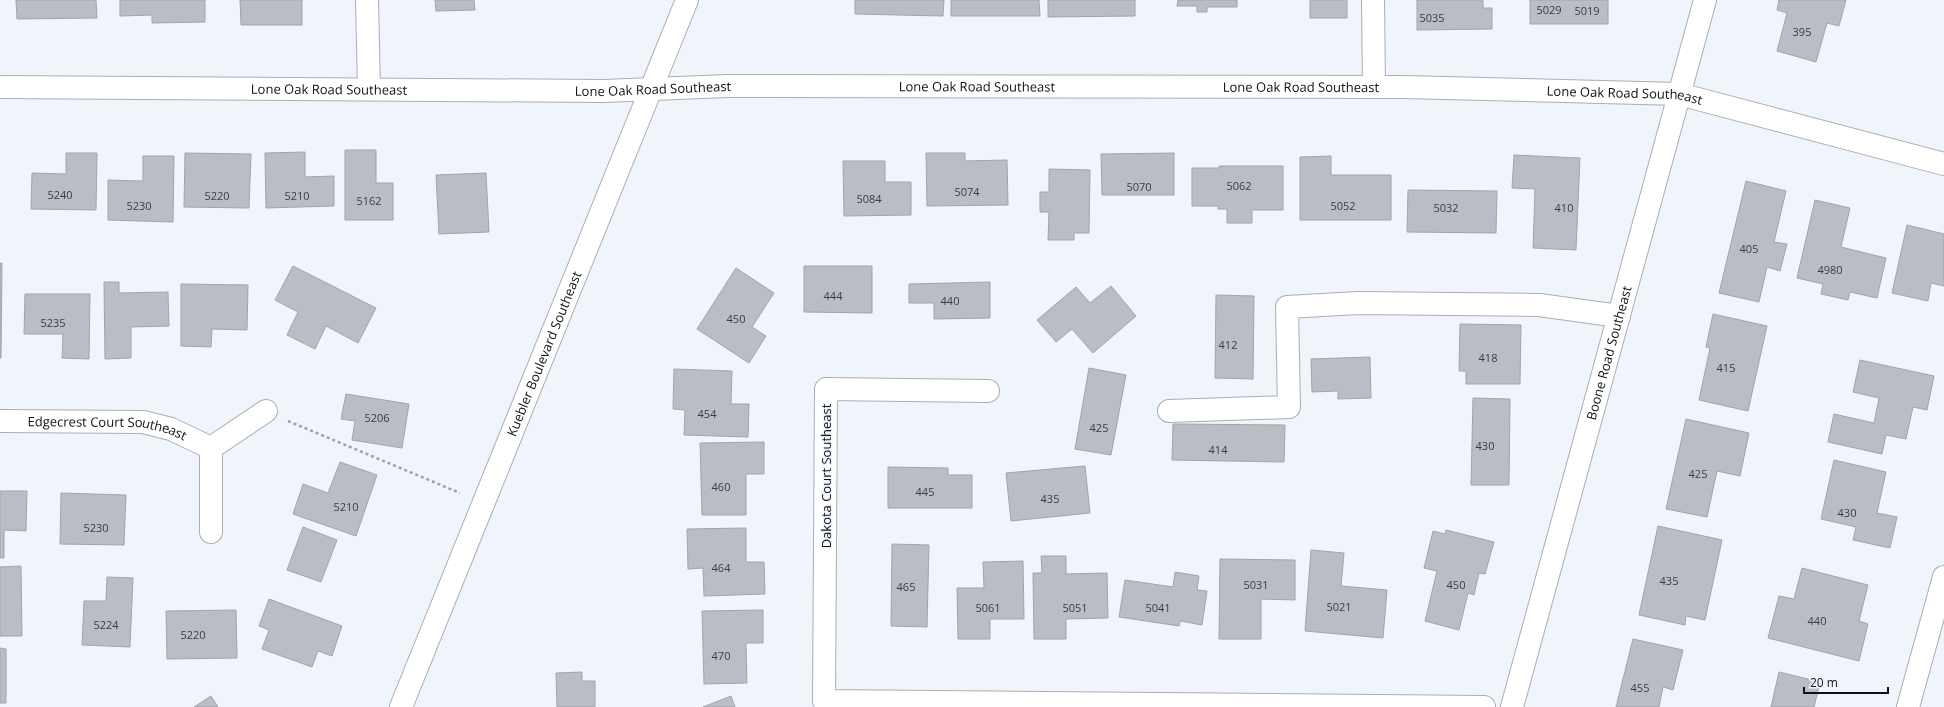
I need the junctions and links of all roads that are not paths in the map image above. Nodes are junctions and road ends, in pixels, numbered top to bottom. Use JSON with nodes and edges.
{"nodes":[{"id":1,"x":367,"y":0,"type":"edge"},
{"id":2,"x":687,"y":0,"type":"edge"},
{"id":3,"x":1373,"y":0,"type":"edge"},
{"id":4,"x":1705,"y":0,"type":"edge"},
{"id":5,"x":1374,"y":86,"type":"junction"},
{"id":6,"x":0,"y":87,"type":"edge"},
{"id":7,"x":369,"y":89,"type":"junction"},
{"id":8,"x":652,"y":89,"type":"junction"},
{"id":9,"x":1679,"y":94,"type":"junction"},
{"id":10,"x":1944,"y":164,"type":"edge"},
{"id":11,"x":1619,"y":316,"type":"junction"},
{"id":12,"x":988,"y":391,"type":"dead end"},
{"id":13,"x":266,"y":411,"type":"road end"},
{"id":14,"x":1169,"y":411,"type":"dead end"},
{"id":15,"x":0,"y":421,"type":"edge"},
{"id":16,"x":211,"y":448,"type":"junction"},
{"id":17,"x":210,"y":532,"type":"dead end"},
{"id":18,"x":1944,"y":577,"type":"edge"},
{"id":19,"x":401,"y":707,"type":"edge"},
{"id":20,"x":1484,"y":707,"type":"edge"},
{"id":21,"x":1512,"y":707,"type":"edge"},
{"id":22,"x":1908,"y":707,"type":"edge"}],
"edges":[{"from":1,"to":7,"type":"street"},
{"from":2,"to":8,"type":"street","name":"Kuebler Boulevard Southeast"},
{"from":3,"to":5,"type":"street"},
{"from":4,"to":9,"type":"street","name":"Boone Road Southeast"},
{"from":5,"to":8,"type":"street","name":"Lone Oak Road Southeast"},
{"from":5,"to":9,"type":"street","name":"Lone Oak Road Southeast"},
{"from":6,"to":7,"type":"street","name":"Lone Oak Road Southeast"},
{"from":7,"to":8,"type":"street","name":"Lone Oak Road Southeast"},
{"from":8,"to":19,"type":"street","name":"Kuebler Boulevard Southeast"},
{"from":9,"to":10,"type":"street","name":"Lone Oak Road Southeast"},
{"from":9,"to":11,"type":"street","name":"Boone Road Southeast"},
{"from":11,"to":14,"type":"street"},
{"from":11,"to":21,"type":"street","name":"Boone Road Southeast"},
{"from":12,"to":20,"type":"street","name":"Dakota Court Southeast"},
{"from":13,"to":16,"type":"street"},
{"from":15,"to":16,"type":"street","name":"Edgecrest Court Southeast"},
{"from":16,"to":17,"type":"street"},
{"from":18,"to":22,"type":"street"}]}
